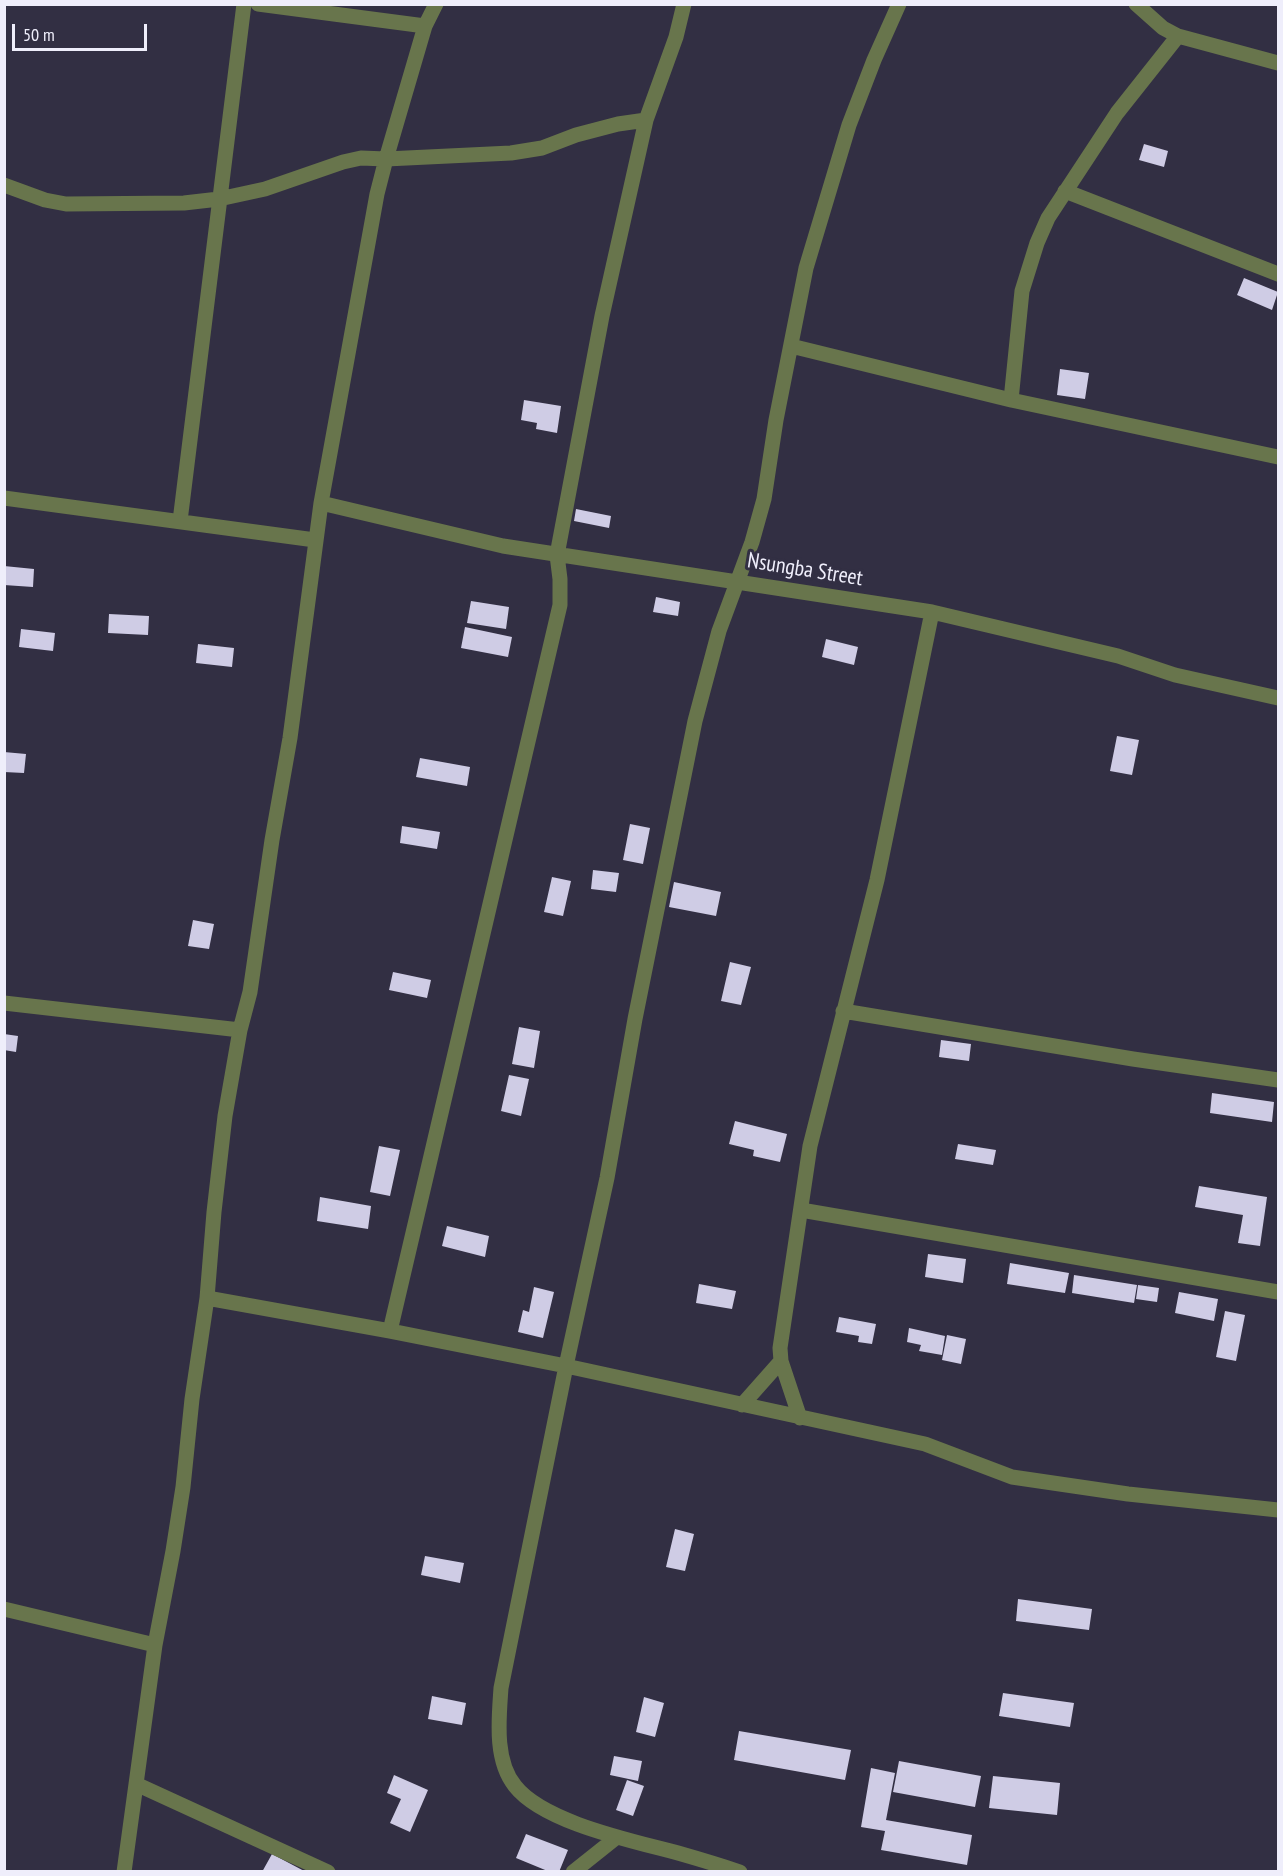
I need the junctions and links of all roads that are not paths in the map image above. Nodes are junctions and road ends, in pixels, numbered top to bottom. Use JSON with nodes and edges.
{"nodes":[{"id":1,"x":244,"y":4,"type":"edge"},
{"id":2,"x":258,"y":4,"type":"edge"},
{"id":3,"x":436,"y":4,"type":"edge"},
{"id":4,"x":684,"y":4,"type":"edge"},
{"id":5,"x":899,"y":4,"type":"edge"},
{"id":6,"x":1136,"y":4,"type":"edge"},
{"id":7,"x":425,"y":26,"type":"junction"},
{"id":8,"x":1178,"y":36,"type":"junction"},
{"id":9,"x":1278,"y":63,"type":"edge"},
{"id":10,"x":646,"y":120,"type":"junction"},
{"id":11,"x":386,"y":159,"type":"junction"},
{"id":12,"x":4,"y":184,"type":"edge"},
{"id":13,"x":1065,"y":191,"type":"junction"},
{"id":14,"x":219,"y":199,"type":"junction"},
{"id":15,"x":1278,"y":274,"type":"edge"},
{"id":16,"x":791,"y":346,"type":"junction"},
{"id":17,"x":1011,"y":400,"type":"junction"},
{"id":18,"x":1278,"y":457,"type":"edge"},
{"id":19,"x":4,"y":498,"type":"edge"},
{"id":20,"x":321,"y":502,"type":"junction"},
{"id":21,"x":180,"y":521,"type":"junction"},
{"id":22,"x":315,"y":540,"type":"junction"},
{"id":23,"x":557,"y":555,"type":"junction"},
{"id":24,"x":737,"y":583,"type":"junction"},
{"id":25,"x":932,"y":612,"type":"junction"},
{"id":26,"x":1278,"y":698,"type":"edge"},
{"id":27,"x":4,"y":1003,"type":"edge"},
{"id":28,"x":843,"y":1011,"type":"junction"},
{"id":29,"x":240,"y":1030,"type":"junction"},
{"id":30,"x":1278,"y":1080,"type":"edge"},
{"id":31,"x":801,"y":1209,"type":"junction"},
{"id":32,"x":1278,"y":1292,"type":"edge"},
{"id":33,"x":207,"y":1298,"type":"junction"},
{"id":34,"x":390,"y":1331,"type":"junction"},
{"id":35,"x":781,"y":1361,"type":"junction"},
{"id":36,"x":566,"y":1366,"type":"junction"},
{"id":37,"x":742,"y":1405,"type":"junction"},
{"id":38,"x":801,"y":1418,"type":"junction"},
{"id":39,"x":1278,"y":1510,"type":"edge"},
{"id":40,"x":4,"y":1608,"type":"edge"},
{"id":41,"x":155,"y":1646,"type":"junction"},
{"id":42,"x":136,"y":1784,"type":"junction"},
{"id":43,"x":617,"y":1837,"type":"junction"},
{"id":44,"x":123,"y":1872,"type":"edge"},
{"id":45,"x":328,"y":1872,"type":"edge"},
{"id":46,"x":573,"y":1872,"type":"edge"},
{"id":47,"x":740,"y":1872,"type":"edge"}],
"edges":[{"from":1,"to":14,"type":"street"},
{"from":2,"to":7,"type":"street"},
{"from":3,"to":7,"type":"street"},
{"from":4,"to":10,"type":"street"},
{"from":5,"to":16,"type":"street"},
{"from":6,"to":8,"type":"street"},
{"from":7,"to":11,"type":"street"},
{"from":8,"to":9,"type":"street"},
{"from":8,"to":13,"type":"street"},
{"from":10,"to":11,"type":"street"},
{"from":10,"to":23,"type":"street"},
{"from":11,"to":14,"type":"street"},
{"from":11,"to":20,"type":"street"},
{"from":12,"to":14,"type":"street"},
{"from":13,"to":15,"type":"street"},
{"from":13,"to":17,"type":"street"},
{"from":14,"to":21,"type":"street"},
{"from":16,"to":17,"type":"street"},
{"from":16,"to":24,"type":"street"},
{"from":17,"to":18,"type":"street"},
{"from":19,"to":21,"type":"street"},
{"from":20,"to":22,"type":"street"},
{"from":20,"to":23,"type":"street","name":"Nsungba Street"},
{"from":21,"to":22,"type":"street"},
{"from":22,"to":29,"type":"street"},
{"from":23,"to":24,"type":"street","name":"Nsungba Street"},
{"from":23,"to":34,"type":"street"},
{"from":24,"to":25,"type":"street","name":"Nsungba Street"},
{"from":24,"to":36,"type":"street"},
{"from":25,"to":26,"type":"street","name":"Nsungba Street"},
{"from":25,"to":28,"type":"street"},
{"from":27,"to":29,"type":"street"},
{"from":28,"to":30,"type":"street"},
{"from":28,"to":31,"type":"street"},
{"from":29,"to":33,"type":"street"},
{"from":31,"to":32,"type":"street"},
{"from":31,"to":35,"type":"street"},
{"from":33,"to":34,"type":"street"},
{"from":33,"to":41,"type":"street"},
{"from":34,"to":36,"type":"street"},
{"from":35,"to":37,"type":"street"},
{"from":35,"to":38,"type":"street"},
{"from":36,"to":37,"type":"street"},
{"from":36,"to":43,"type":"street"},
{"from":37,"to":38,"type":"street"},
{"from":38,"to":39,"type":"street"},
{"from":40,"to":41,"type":"street"},
{"from":41,"to":42,"type":"street"},
{"from":42,"to":44,"type":"street"},
{"from":42,"to":45,"type":"street"},
{"from":43,"to":46,"type":"street"},
{"from":43,"to":47,"type":"street"}]}
